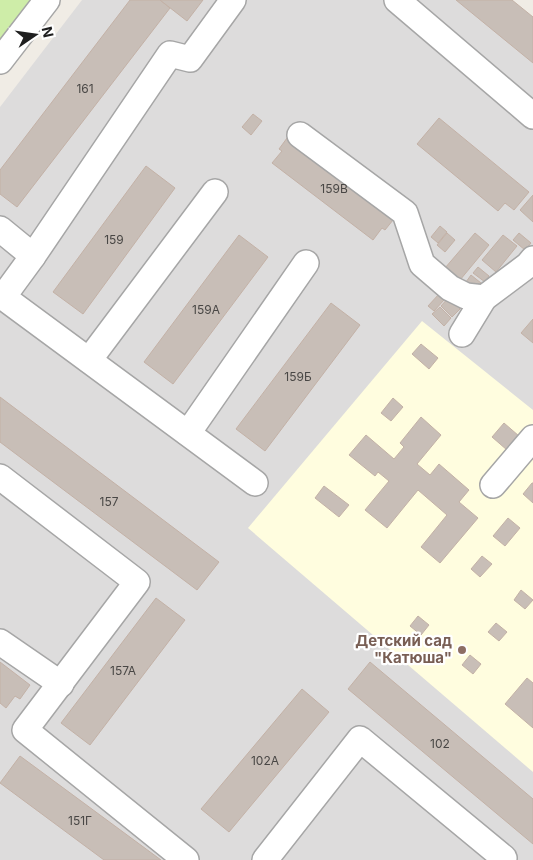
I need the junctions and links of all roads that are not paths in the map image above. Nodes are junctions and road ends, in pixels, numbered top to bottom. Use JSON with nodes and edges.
{"nodes":[{"id":1,"x":47,"y":0,"type":"edge"},
{"id":2,"x":233,"y":0,"type":"edge"},
{"id":3,"x":397,"y":0,"type":"edge"},
{"id":4,"x":0,"y":61,"type":"edge"},
{"id":5,"x":533,"y":116,"type":"edge"},
{"id":6,"x":300,"y":135,"type":"dead end"},
{"id":7,"x":215,"y":192,"type":"dead end"},
{"id":8,"x":0,"y":229,"type":"edge"},
{"id":9,"x":33,"y":256,"type":"junction"},
{"id":10,"x":533,"y":259,"type":"edge"},
{"id":11,"x":306,"y":262,"type":"dead end"},
{"id":12,"x":484,"y":298,"type":"junction"},
{"id":13,"x":462,"y":334,"type":"dead end"},
{"id":14,"x":89,"y":360,"type":"junction"},
{"id":15,"x":188,"y":433,"type":"junction"},
{"id":16,"x":533,"y":438,"type":"edge"},
{"id":17,"x":0,"y":477,"type":"edge"},
{"id":18,"x":255,"y":483,"type":"dead end"},
{"id":19,"x":493,"y":485,"type":"dead end"},
{"id":20,"x":0,"y":642,"type":"edge"},
{"id":21,"x":60,"y":684,"type":"junction"},
{"id":22,"x":186,"y":860,"type":"edge"},
{"id":23,"x":265,"y":860,"type":"edge"},
{"id":24,"x":503,"y":860,"type":"edge"}],
"edges":[{"from":1,"to":4,"type":"street"},
{"from":2,"to":9,"type":"street"},
{"from":3,"to":5,"type":"street"},
{"from":6,"to":12,"type":"street"},
{"from":7,"to":14,"type":"street"},
{"from":8,"to":9,"type":"street"},
{"from":9,"to":14,"type":"street"},
{"from":10,"to":12,"type":"street"},
{"from":11,"to":15,"type":"street"},
{"from":12,"to":13,"type":"street"},
{"from":14,"to":15,"type":"street"},
{"from":15,"to":18,"type":"street"},
{"from":16,"to":19,"type":"street"},
{"from":17,"to":21,"type":"street"},
{"from":20,"to":21,"type":"street"},
{"from":21,"to":22,"type":"street"},
{"from":23,"to":24,"type":"street"}]}
